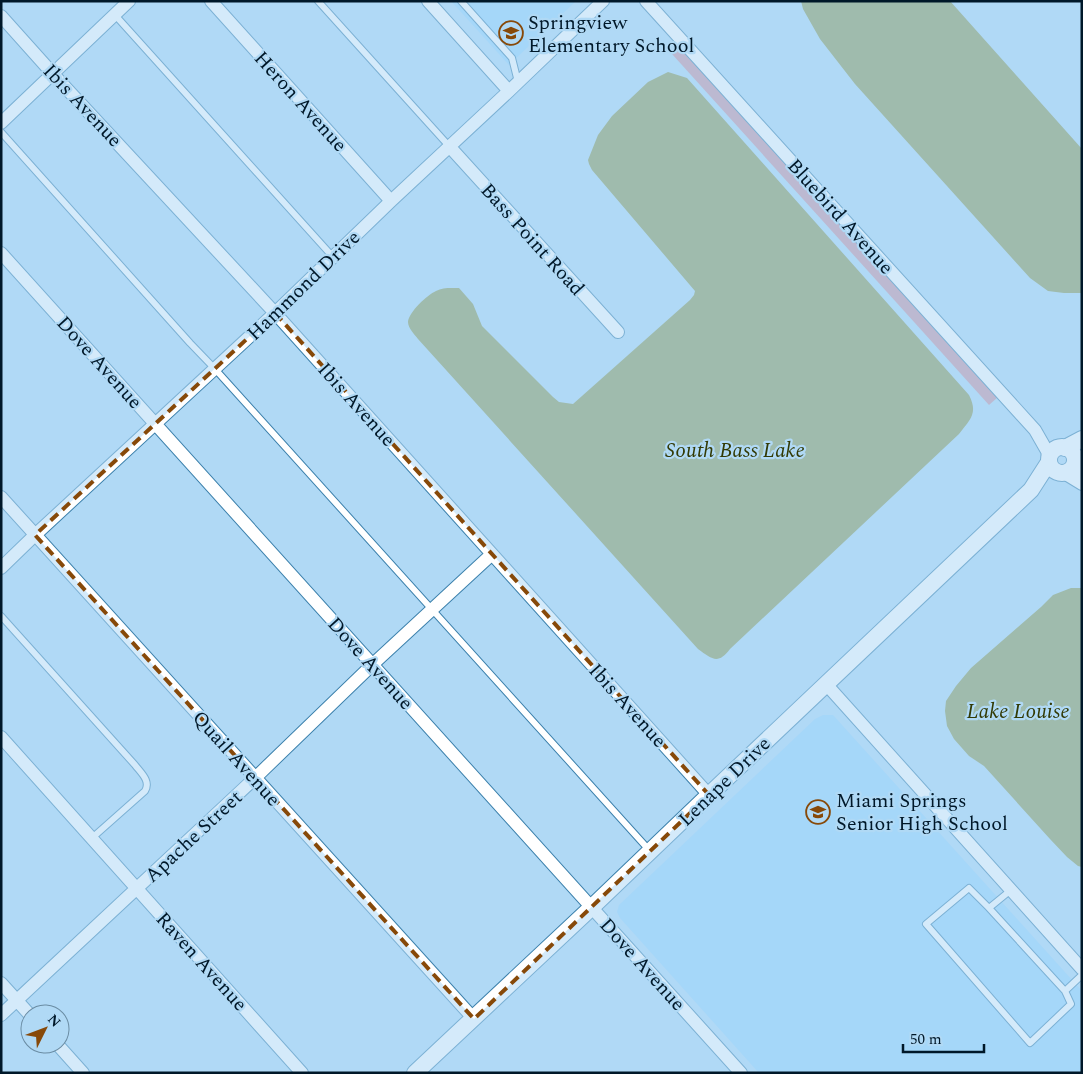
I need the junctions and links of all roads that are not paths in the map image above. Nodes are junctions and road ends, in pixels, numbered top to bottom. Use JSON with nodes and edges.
{"nodes":[{"id":1,"x":129,"y":1,"type":"edge"},
{"id":2,"x":210,"y":1,"type":"edge"},
{"id":3,"x":318,"y":1,"type":"edge"},
{"id":4,"x":428,"y":1,"type":"edge"},
{"id":5,"x":461,"y":1,"type":"edge"},
{"id":6,"x":603,"y":1,"type":"edge"},
{"id":7,"x":646,"y":1,"type":"edge"},
{"id":8,"x":115,"y":15,"type":"junction"},
{"id":9,"x":1,"y":16,"type":"edge"},
{"id":10,"x":53,"y":74,"type":"junction"},
{"id":11,"x":514,"y":86,"type":"junction"},
{"id":12,"x":1,"y":123,"type":"edge"},
{"id":13,"x":1,"y":132,"type":"edge"},
{"id":14,"x":449,"y":146,"type":"junction"},
{"id":15,"x":391,"y":200,"type":"junction"},
{"id":16,"x":1,"y":253,"type":"edge"},
{"id":17,"x":333,"y":257,"type":"junction"},
{"id":18,"x":275,"y":313,"type":"junction"},
{"id":19,"x":618,"y":332,"type":"dead end"},
{"id":20,"x":215,"y":369,"type":"junction"},
{"id":21,"x":156,"y":424,"type":"junction"},
{"id":22,"x":1082,"y":440,"type":"edge"},
{"id":23,"x":1065,"y":459,"type":"edge"},
{"id":24,"x":1082,"y":478,"type":"edge"},
{"id":25,"x":1082,"y":484,"type":"edge"},
{"id":26,"x":1,"y":497,"type":"edge"},
{"id":27,"x":35,"y":535,"type":"junction"},
{"id":28,"x":492,"y":554,"type":"junction"},
{"id":29,"x":1,"y":568,"type":"edge"},
{"id":30,"x":432,"y":610,"type":"junction"},
{"id":31,"x":1,"y":616,"type":"edge"},
{"id":32,"x":372,"y":665,"type":"junction"},
{"id":33,"x":826,"y":684,"type":"junction"},
{"id":34,"x":1,"y":737,"type":"edge"},
{"id":35,"x":255,"y":778,"type":"junction"},
{"id":36,"x":709,"y":795,"type":"junction"},
{"id":37,"x":92,"y":838,"type":"junction"},
{"id":38,"x":650,"y":851,"type":"junction"},
{"id":39,"x":137,"y":888,"type":"junction"},
{"id":40,"x":1011,"y":890,"type":"junction"},
{"id":41,"x":592,"y":907,"type":"junction"},
{"id":42,"x":989,"y":908,"type":"junction"},
{"id":43,"x":1082,"y":969,"type":"edge"},
{"id":44,"x":1082,"y":975,"type":"edge"},
{"id":45,"x":1,"y":983,"type":"edge"},
{"id":46,"x":1065,"y":992,"type":"junction"},
{"id":47,"x":16,"y":1000,"type":"junction"},
{"id":48,"x":20,"y":1004,"type":"edge"},
{"id":49,"x":1,"y":1014,"type":"edge"},
{"id":50,"x":474,"y":1018,"type":"junction"},
{"id":51,"x":66,"y":1054,"type":"edge"},
{"id":52,"x":83,"y":1073,"type":"edge"},
{"id":53,"x":302,"y":1073,"type":"edge"},
{"id":54,"x":415,"y":1073,"type":"edge"},
{"id":55,"x":741,"y":1073,"type":"edge"}],
"edges":[{"from":1,"to":8,"type":"street"},
{"from":2,"to":15,"type":"street","name":"Heron Avenue"},
{"from":3,"to":14,"type":"lane"},
{"from":4,"to":11,"type":"street"},
{"from":5,"to":11,"type":"lane"},
{"from":6,"to":11,"type":"street","name":"Hammond Drive"},
{"from":7,"to":23,"type":"street","name":"Bluebird Avenue"},
{"from":8,"to":10,"type":"street"},
{"from":8,"to":17,"type":"lane"},
{"from":9,"to":10,"type":"street","name":"Ibis Avenue"},
{"from":10,"to":12,"type":"street"},
{"from":10,"to":18,"type":"street","name":"Ibis Avenue"},
{"from":11,"to":14,"type":"street","name":"Hammond Drive"},
{"from":13,"to":20,"type":"lane"},
{"from":14,"to":15,"type":"street","name":"Hammond Drive"},
{"from":14,"to":19,"type":"street","name":"Bass Point Road"},
{"from":15,"to":17,"type":"street","name":"Hammond Drive"},
{"from":16,"to":21,"type":"street","name":"Dove Avenue"},
{"from":17,"to":18,"type":"street","name":"Hammond Drive"},
{"from":18,"to":20,"type":"street","name":"Hammond Drive"},
{"from":18,"to":28,"type":"street","name":"Ibis Avenue"},
{"from":20,"to":21,"type":"street","name":"Hammond Drive"},
{"from":20,"to":30,"type":"lane"},
{"from":21,"to":27,"type":"street","name":"Hammond Drive"},
{"from":21,"to":32,"type":"street","name":"Dove Avenue"},
{"from":22,"to":23,"type":"street","name":"Lenape Drive"},
{"from":23,"to":24,"type":"street","name":"Bluebird Avenue"},
{"from":23,"to":25,"type":"street","name":"Bluebird Avenue"},
{"from":23,"to":33,"type":"street","name":"Lenape Drive"},
{"from":26,"to":27,"type":"street","name":"Quail Avenue"},
{"from":27,"to":29,"type":"street","name":"Hammond Drive"},
{"from":27,"to":35,"type":"street","name":"Quail Avenue"},
{"from":28,"to":30,"type":"street","name":"Apache Street"},
{"from":28,"to":36,"type":"street","name":"Ibis Avenue"},
{"from":30,"to":32,"type":"street","name":"Apache Street"},
{"from":30,"to":38,"type":"lane"},
{"from":31,"to":37,"type":"lane"},
{"from":32,"to":35,"type":"street","name":"Apache Street"},
{"from":32,"to":41,"type":"street","name":"Dove Avenue"},
{"from":33,"to":36,"type":"street","name":"Lenape Drive"},
{"from":33,"to":40,"type":"street"},
{"from":34,"to":37,"type":"street","name":"Raven Avenue"},
{"from":35,"to":39,"type":"street","name":"Apache Street"},
{"from":35,"to":50,"type":"street","name":"Quail Avenue"},
{"from":36,"to":38,"type":"street","name":"Lenape Drive"},
{"from":37,"to":39,"type":"street","name":"Raven Avenue"},
{"from":38,"to":41,"type":"street","name":"Lenape Drive"},
{"from":39,"to":47,"type":"street","name":"Apache Street"},
{"from":39,"to":53,"type":"street","name":"Raven Avenue"},
{"from":40,"to":42,"type":"lane"},
{"from":40,"to":43,"type":"street"},
{"from":41,"to":50,"type":"street","name":"Lenape Drive"},
{"from":41,"to":55,"type":"street","name":"Dove Avenue"},
{"from":42,"to":46,"type":"lane"},
{"from":42,"to":46,"type":"lane"},
{"from":44,"to":46,"type":"lane"},
{"from":45,"to":47,"type":"street"},
{"from":47,"to":48,"type":"street"},
{"from":47,"to":49,"type":"street","name":"Apache Street"},
{"from":50,"to":54,"type":"street","name":"Lenape Drive"},
{"from":51,"to":52,"type":"street"}]}
